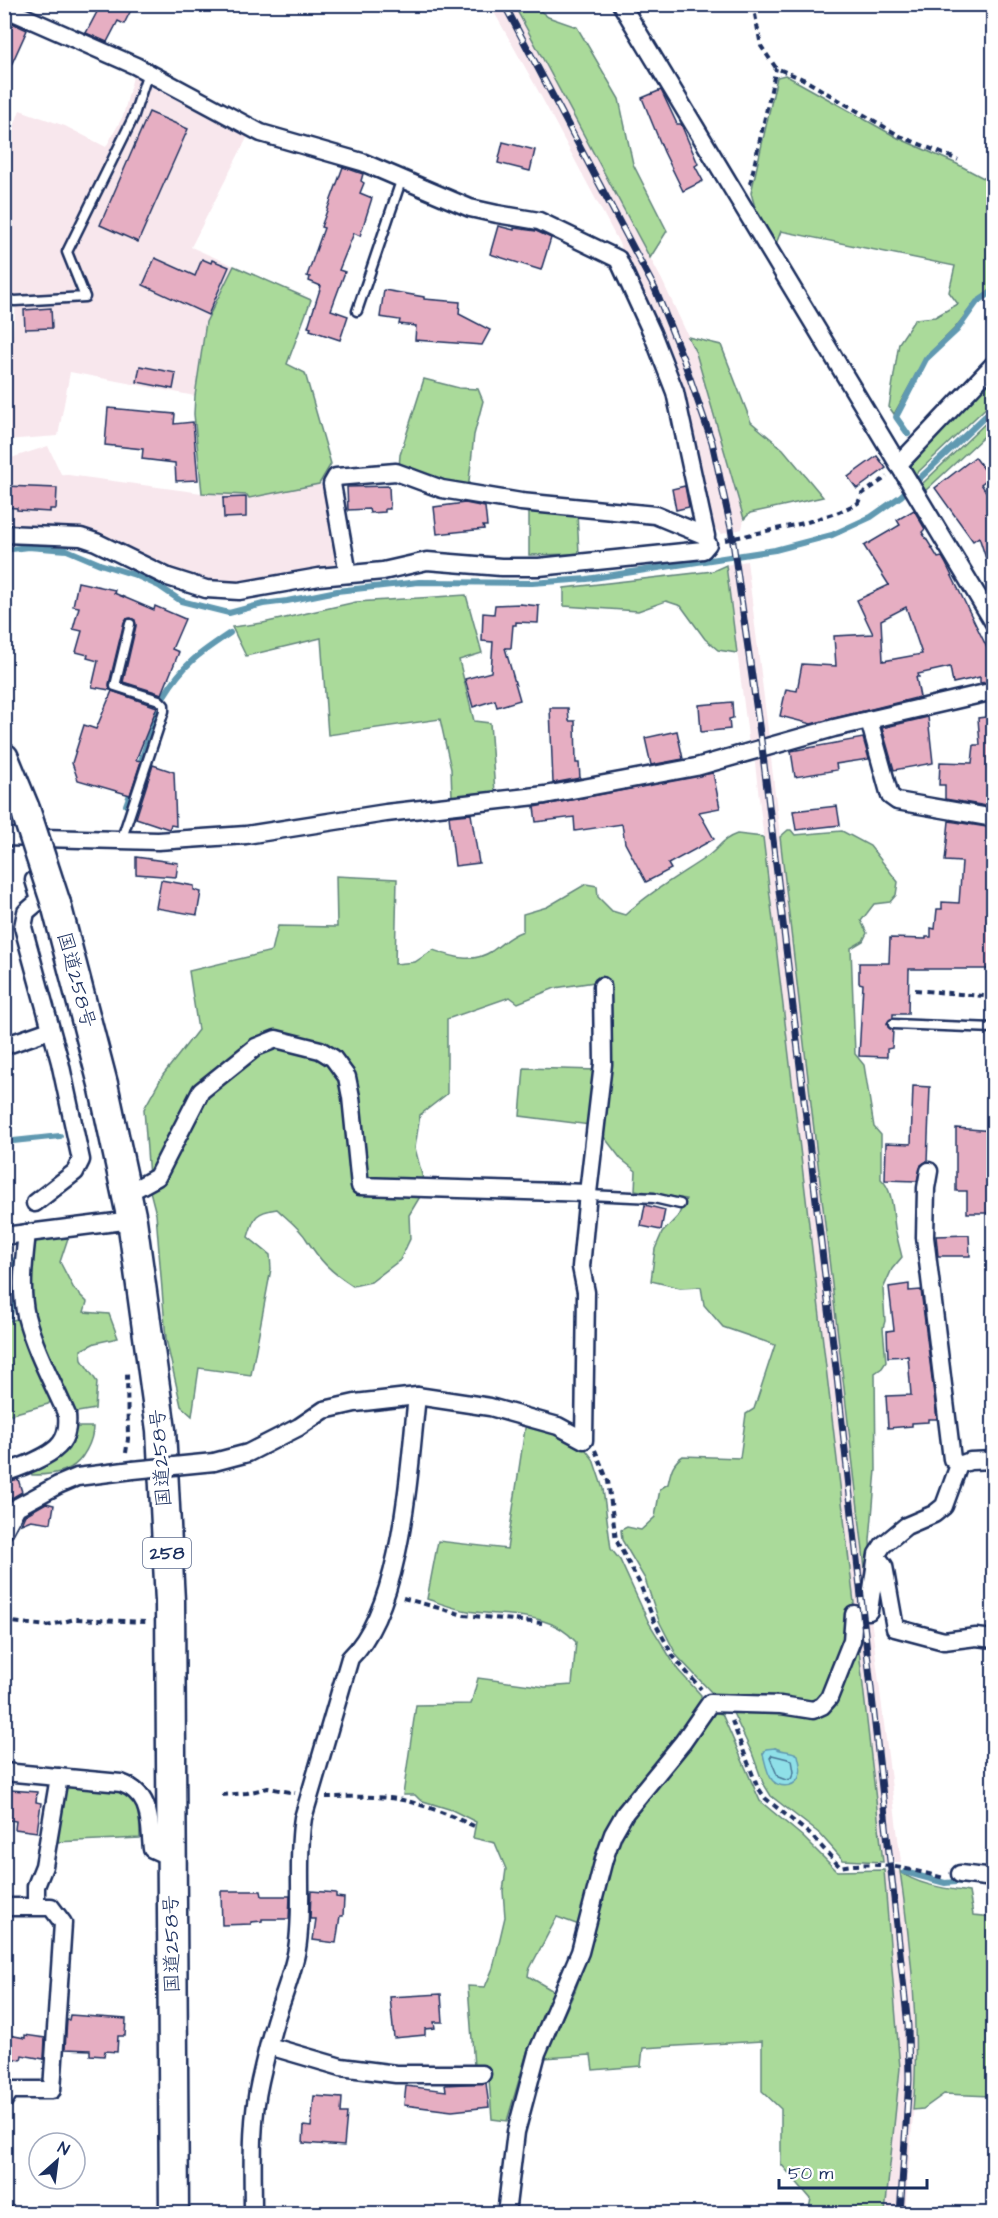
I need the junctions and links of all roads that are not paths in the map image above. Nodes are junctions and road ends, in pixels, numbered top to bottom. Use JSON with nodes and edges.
{"nodes":[{"id":1,"x":621,"y":4,"type":"edge"},
{"id":2,"x":4,"y":8,"type":"edge"},
{"id":3,"x":148,"y":72,"type":"junction"},
{"id":4,"x":402,"y":178,"type":"junction"},
{"id":5,"x":4,"y":299,"type":"edge"},
{"id":6,"x":357,"y":311,"type":"dead end"},
{"id":7,"x":993,"y":364,"type":"edge"},
{"id":8,"x":900,"y":470,"type":"junction"},
{"id":9,"x":4,"y":534,"type":"edge"},
{"id":10,"x":708,"y":544,"type":"road end"},
{"id":11,"x":348,"y":574,"type":"junction"},
{"id":12,"x":993,"y":623,"type":"edge"},
{"id":13,"x":130,"y":624,"type":"dead end"},
{"id":14,"x":993,"y":691,"type":"edge"},
{"id":15,"x":869,"y":720,"type":"junction"},
{"id":16,"x":4,"y":758,"type":"edge"},
{"id":17,"x":993,"y":818,"type":"edge"},
{"id":18,"x":13,"y":837,"type":"edge"},
{"id":19,"x":121,"y":841,"type":"junction"},
{"id":20,"x":602,"y":986,"type":"dead end"},
{"id":21,"x":893,"y":1024,"type":"dead end"},
{"id":22,"x":993,"y":1028,"type":"edge"},
{"id":23,"x":50,"y":1030,"type":"junction"},
{"id":24,"x":4,"y":1046,"type":"edge"},
{"id":25,"x":929,"y":1171,"type":"dead end"},
{"id":26,"x":588,"y":1194,"type":"junction"},
{"id":27,"x":35,"y":1203,"type":"dead end"},
{"id":28,"x":680,"y":1204,"type":"dead end"},
{"id":29,"x":129,"y":1207,"type":"junction"},
{"id":30,"x":27,"y":1233,"type":"junction"},
{"id":31,"x":4,"y":1236,"type":"edge"},
{"id":32,"x":417,"y":1396,"type":"junction"},
{"id":33,"x":993,"y":1460,"type":"edge"},
{"id":34,"x":959,"y":1465,"type":"junction"},
{"id":35,"x":4,"y":1473,"type":"edge"},
{"id":36,"x":8,"y":1509,"type":"edge"},
{"id":37,"x":4,"y":1531,"type":"edge"},
{"id":38,"x":877,"y":1556,"type":"junction"},
{"id":39,"x":993,"y":1639,"type":"edge"},
{"id":40,"x":4,"y":1772,"type":"edge"},
{"id":41,"x":59,"y":1777,"type":"junction"},
{"id":42,"x":170,"y":1857,"type":"junction"},
{"id":43,"x":960,"y":1874,"type":"road end"},
{"id":44,"x":993,"y":1878,"type":"edge"},
{"id":45,"x":4,"y":1906,"type":"edge"},
{"id":46,"x":36,"y":1906,"type":"junction"},
{"id":47,"x":269,"y":2046,"type":"junction"},
{"id":48,"x":482,"y":2073,"type":"dead end"},
{"id":49,"x":4,"y":2100,"type":"edge"},
{"id":50,"x":174,"y":2214,"type":"edge"},
{"id":51,"x":253,"y":2214,"type":"edge"},
{"id":52,"x":506,"y":2214,"type":"edge"}],
"edges":[{"from":1,"to":8,"type":"street"},
{"from":2,"to":3,"type":"street"},
{"from":3,"to":4,"type":"street"},
{"from":3,"to":5,"type":"lane"},
{"from":4,"to":6,"type":"lane"},
{"from":4,"to":11,"type":"street"},
{"from":7,"to":8,"type":"street"},
{"from":8,"to":12,"type":"street"},
{"from":9,"to":11,"type":"street"},
{"from":10,"to":11,"type":"street"},
{"from":13,"to":19,"type":"lane"},
{"from":14,"to":15,"type":"street"},
{"from":15,"to":17,"type":"street"},
{"from":15,"to":19,"type":"street"},
{"from":16,"to":29,"type":"highway","name":"国道258号","number":"258","bridge":true},
{"from":18,"to":19,"type":"street"},
{"from":18,"to":23,"type":"street"},
{"from":20,"to":26,"type":"street"},
{"from":21,"to":22,"type":"lane"},
{"from":23,"to":24,"type":"street"},
{"from":23,"to":27,"type":"street"},
{"from":25,"to":34,"type":"street"},
{"from":26,"to":28,"type":"lane"},
{"from":26,"to":29,"type":"street"},
{"from":26,"to":32,"type":"street"},
{"from":29,"to":30,"type":"street"},
{"from":29,"to":42,"type":"highway","name":"国道258号","number":"258"},
{"from":30,"to":31,"type":"street"},
{"from":30,"to":35,"type":"street"},
{"from":32,"to":36,"type":"street","bridge":true},
{"from":32,"to":47,"type":"street"},
{"from":33,"to":34,"type":"street"},
{"from":34,"to":38,"type":"street"},
{"from":36,"to":37,"type":"street"},
{"from":38,"to":39,"type":"street"},
{"from":38,"to":52,"type":"street"},
{"from":40,"to":41,"type":"street"},
{"from":41,"to":42,"type":"street"},
{"from":41,"to":46,"type":"street"},
{"from":42,"to":50,"type":"highway","name":"国道258号","number":"258"},
{"from":43,"to":44,"type":"street"},
{"from":45,"to":46,"type":"street"},
{"from":46,"to":49,"type":"street"},
{"from":47,"to":48,"type":"street"},
{"from":47,"to":51,"type":"street"}]}
